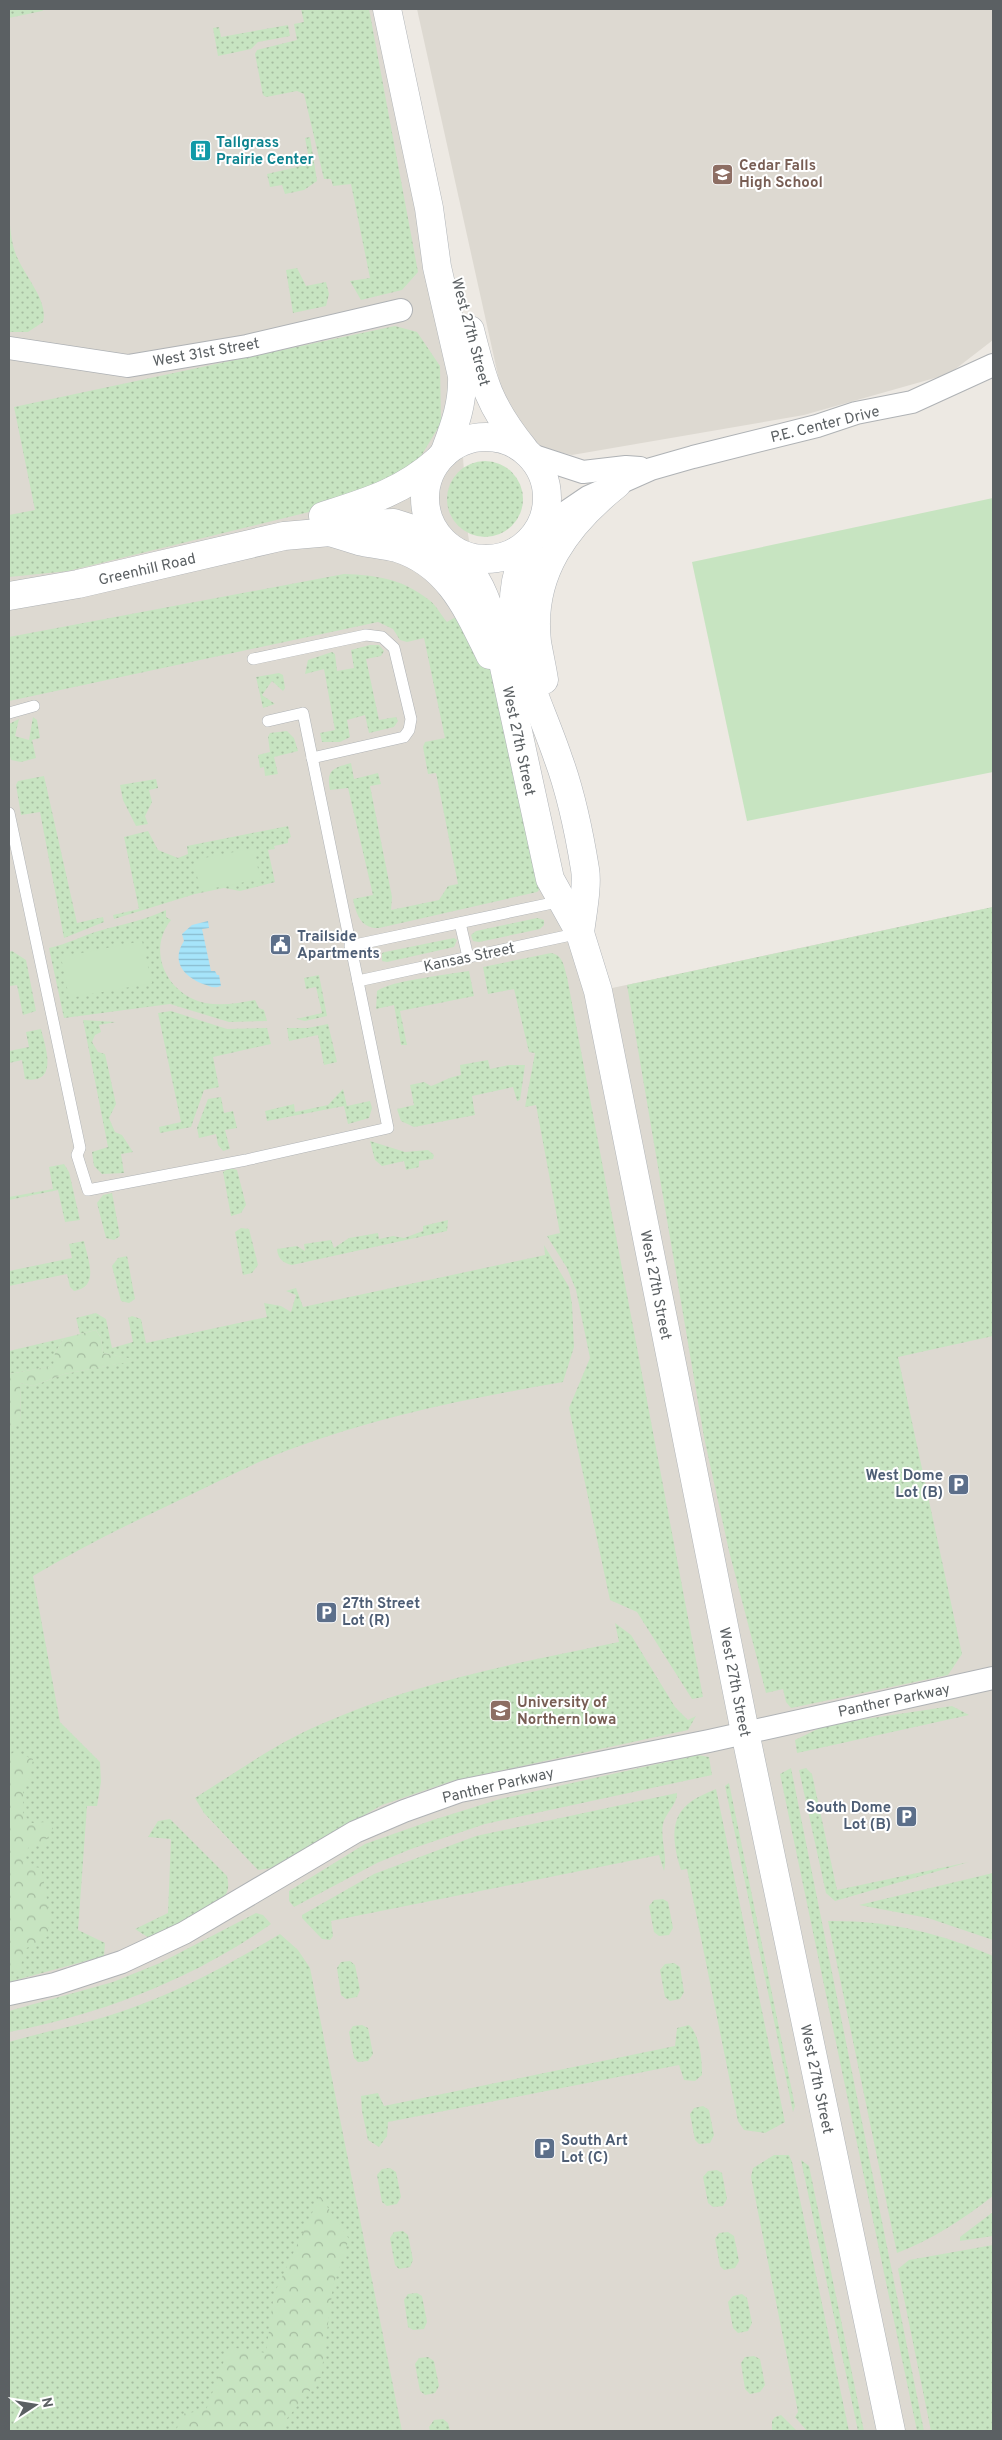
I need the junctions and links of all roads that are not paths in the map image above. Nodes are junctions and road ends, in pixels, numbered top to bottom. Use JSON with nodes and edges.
{"nodes":[{"id":1,"x":387,"y":9,"type":"edge"},
{"id":2,"x":429,"y":208,"type":"junction"},
{"id":3,"x":401,"y":310,"type":"dead end"},
{"id":4,"x":9,"y":348,"type":"edge"},
{"id":5,"x":993,"y":365,"type":"edge"},
{"id":6,"x":526,"y":452,"type":"junction"},
{"id":7,"x":440,"y":457,"type":"junction"},
{"id":8,"x":652,"y":469,"type":"junction"},
{"id":9,"x":617,"y":484,"type":"junction"},
{"id":10,"x":330,"y":532,"type":"junction"},
{"id":11,"x":284,"y":536,"type":"junction"},
{"id":12,"x":535,"y":536,"type":"junction"},
{"id":13,"x":446,"y":544,"type":"junction"},
{"id":14,"x":9,"y":596,"type":"edge"},
{"id":15,"x":254,"y":659,"type":"dead end"},
{"id":16,"x":509,"y":693,"type":"junction"},
{"id":17,"x":34,"y":706,"type":"dead end"},
{"id":18,"x":9,"y":713,"type":"edge"},
{"id":19,"x":268,"y":720,"type":"dead end"},
{"id":20,"x":312,"y":758,"type":"junction"},
{"id":21,"x":559,"y":760,"type":"junction"},
{"id":22,"x":9,"y":813,"type":"edge"},
{"id":23,"x":573,"y":899,"type":"junction"},
{"id":24,"x":460,"y":922,"type":"junction"},
{"id":25,"x":580,"y":933,"type":"junction"},
{"id":26,"x":350,"y":946,"type":"junction"},
{"id":27,"x":468,"y":957,"type":"junction"},
{"id":28,"x":358,"y":981,"type":"junction"},
{"id":29,"x":993,"y":1678,"type":"edge"},
{"id":30,"x":745,"y":1732,"type":"junction"},
{"id":31,"x":9,"y":1994,"type":"edge"},
{"id":32,"x":890,"y":2431,"type":"edge"}],
"edges":[{"from":1,"to":2,"type":"main road","name":"West 27th Street"},
{"from":2,"to":6,"type":"main road","name":"West 27th Street"},
{"from":2,"to":7,"type":"main road","name":"West 27th Street"},
{"from":3,"to":4,"type":"street","name":"West 31st Street"},
{"from":5,"to":8,"type":"street","name":"P.E. Center Drive"},
{"from":6,"to":7,"type":"main road"},
{"from":6,"to":8,"type":"street","name":"P.E. Center Drive"},
{"from":6,"to":12,"type":"main road"},
{"from":7,"to":11,"type":"main road","name":"Greenhill Road"},
{"from":7,"to":13,"type":"main road"},
{"from":8,"to":9,"type":"street","name":"P.E. Center Drive"},
{"from":9,"to":12,"type":"street","name":"P.E. Center Drive"},
{"from":9,"to":21,"type":"main road"},
{"from":10,"to":11,"type":"main road","name":"Greenhill Road"},
{"from":10,"to":13,"type":"main road","name":"Greenhill Road"},
{"from":10,"to":16,"type":"main road"},
{"from":11,"to":14,"type":"main road","name":"Greenhill Road"},
{"from":12,"to":13,"type":"main road"},
{"from":12,"to":21,"type":"main road","name":"West 27th Street"},
{"from":13,"to":16,"type":"main road","name":"West 27th Street"},
{"from":15,"to":20,"type":"lane"},
{"from":16,"to":23,"type":"main road","name":"West 27th Street"},
{"from":17,"to":18,"type":"lane"},
{"from":19,"to":20,"type":"lane"},
{"from":20,"to":26,"type":"lane"},
{"from":21,"to":23,"type":"main road","name":"West 27th Street"},
{"from":22,"to":28,"type":"lane"},
{"from":23,"to":24,"type":"lane"},
{"from":23,"to":25,"type":"main road","name":"West 27th Street"},
{"from":24,"to":26,"type":"lane"},
{"from":24,"to":27,"type":"lane"},
{"from":25,"to":27,"type":"lane","name":"Kansas Street"},
{"from":25,"to":30,"type":"main road","name":"West 27th Street"},
{"from":26,"to":28,"type":"lane"},
{"from":27,"to":28,"type":"lane","name":"Kansas Street"},
{"from":29,"to":30,"type":"street","name":"Panther Parkway"},
{"from":30,"to":31,"type":"street","name":"Panther Parkway"},
{"from":30,"to":32,"type":"main road","name":"West 27th Street"}]}
